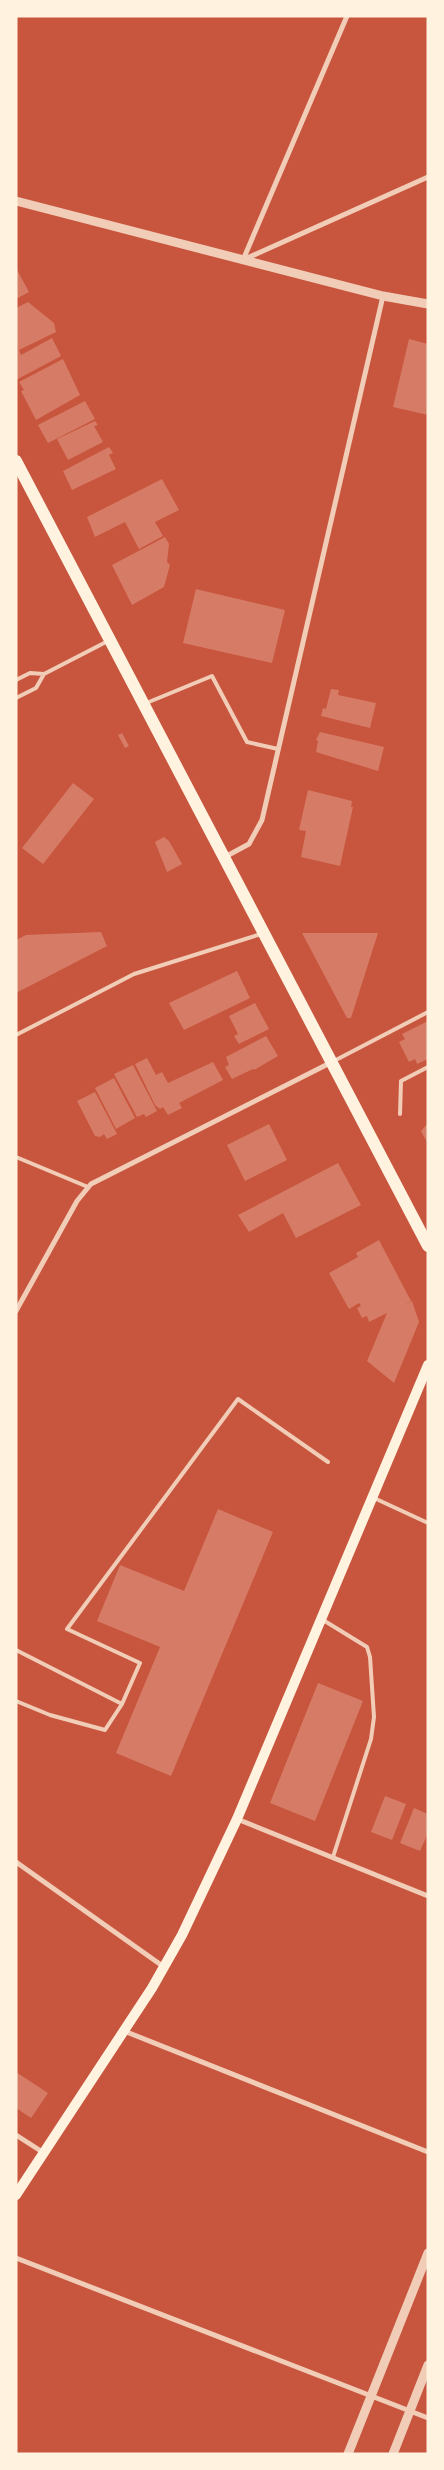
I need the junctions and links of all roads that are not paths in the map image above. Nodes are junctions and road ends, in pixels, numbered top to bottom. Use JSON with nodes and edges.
{"nodes":[{"id":1,"x":347,"y":16,"type":"edge"},
{"id":2,"x":428,"y":177,"type":"edge"},
{"id":3,"x":16,"y":201,"type":"edge"},
{"id":4,"x":243,"y":261,"type":"junction"},
{"id":5,"x":383,"y":296,"type":"junction"},
{"id":6,"x":428,"y":304,"type":"edge"},
{"id":7,"x":16,"y":461,"type":"edge"},
{"id":8,"x":110,"y":640,"type":"junction"},
{"id":9,"x":44,"y":674,"type":"junction"},
{"id":10,"x":16,"y":680,"type":"edge"},
{"id":11,"x":16,"y":698,"type":"edge"},
{"id":12,"x":143,"y":705,"type":"junction"},
{"id":13,"x":278,"y":749,"type":"junction"},
{"id":14,"x":223,"y":858,"type":"junction"},
{"id":15,"x":264,"y":934,"type":"junction"},
{"id":16,"x":428,"y":1012,"type":"edge"},
{"id":17,"x":16,"y":1035,"type":"edge"},
{"id":18,"x":330,"y":1063,"type":"junction"},
{"id":19,"x":428,"y":1067,"type":"edge"},
{"id":20,"x":400,"y":1114,"type":"dead end"},
{"id":21,"x":16,"y":1157,"type":"edge"},
{"id":22,"x":88,"y":1187,"type":"junction"},
{"id":23,"x":428,"y":1246,"type":"edge"},
{"id":24,"x":16,"y":1311,"type":"edge"},
{"id":25,"x":428,"y":1365,"type":"edge"},
{"id":26,"x":328,"y":1462,"type":"dead end"},
{"id":27,"x":372,"y":1497,"type":"junction"},
{"id":28,"x":428,"y":1522,"type":"edge"},
{"id":29,"x":321,"y":1618,"type":"junction"},
{"id":30,"x":16,"y":1650,"type":"edge"},
{"id":31,"x":16,"y":1702,"type":"edge"},
{"id":32,"x":122,"y":1704,"type":"junction"},
{"id":33,"x":237,"y":1819,"type":"junction"},
{"id":34,"x":333,"y":1858,"type":"junction"},
{"id":35,"x":16,"y":1862,"type":"edge"},
{"id":36,"x":428,"y":1896,"type":"edge"},
{"id":37,"x":164,"y":1967,"type":"junction"},
{"id":38,"x":124,"y":2031,"type":"junction"},
{"id":39,"x":16,"y":2135,"type":"edge"},
{"id":40,"x":428,"y":2152,"type":"edge"},
{"id":41,"x":44,"y":2153,"type":"junction"},
{"id":42,"x":16,"y":2195,"type":"edge"},
{"id":43,"x":428,"y":2252,"type":"edge"},
{"id":44,"x":16,"y":2258,"type":"edge"},
{"id":45,"x":428,"y":2365,"type":"edge"},
{"id":46,"x":371,"y":2396,"type":"junction"},
{"id":47,"x":410,"y":2411,"type":"junction"},
{"id":48,"x":428,"y":2418,"type":"edge"},
{"id":49,"x":348,"y":2454,"type":"edge"},
{"id":50,"x":393,"y":2454,"type":"edge"}],
"edges":[{"from":1,"to":4,"type":"street"},
{"from":2,"to":4,"type":"street"},
{"from":3,"to":4,"type":"street"},
{"from":4,"to":5,"type":"street"},
{"from":5,"to":6,"type":"street"},
{"from":5,"to":13,"type":"street"},
{"from":7,"to":8,"type":"main road"},
{"from":8,"to":9,"type":"lane"},
{"from":8,"to":12,"type":"main road"},
{"from":9,"to":10,"type":"lane"},
{"from":9,"to":11,"type":"lane"},
{"from":12,"to":13,"type":"lane"},
{"from":12,"to":14,"type":"main road"},
{"from":13,"to":14,"type":"street"},
{"from":14,"to":15,"type":"main road"},
{"from":15,"to":17,"type":"lane"},
{"from":15,"to":18,"type":"main road"},
{"from":16,"to":18,"type":"lane"},
{"from":18,"to":22,"type":"street"},
{"from":18,"to":23,"type":"main road"},
{"from":19,"to":20,"type":"lane"},
{"from":21,"to":22,"type":"lane"},
{"from":22,"to":24,"type":"street"},
{"from":25,"to":27,"type":"main road"},
{"from":26,"to":32,"type":"lane"},
{"from":27,"to":28,"type":"lane"},
{"from":27,"to":29,"type":"main road"},
{"from":29,"to":33,"type":"main road"},
{"from":29,"to":34,"type":"lane"},
{"from":30,"to":32,"type":"lane"},
{"from":31,"to":32,"type":"lane"},
{"from":33,"to":34,"type":"street"},
{"from":33,"to":37,"type":"main road"},
{"from":34,"to":36,"type":"street"},
{"from":35,"to":37,"type":"street"},
{"from":37,"to":38,"type":"main road"},
{"from":38,"to":40,"type":"street"},
{"from":38,"to":41,"type":"main road"},
{"from":39,"to":41,"type":"street"},
{"from":41,"to":42,"type":"main road"},
{"from":43,"to":46,"type":"street"},
{"from":44,"to":46,"type":"street"},
{"from":45,"to":47,"type":"street"},
{"from":46,"to":47,"type":"street"},
{"from":46,"to":49,"type":"street"},
{"from":47,"to":48,"type":"street"},
{"from":47,"to":50,"type":"street"}]}
